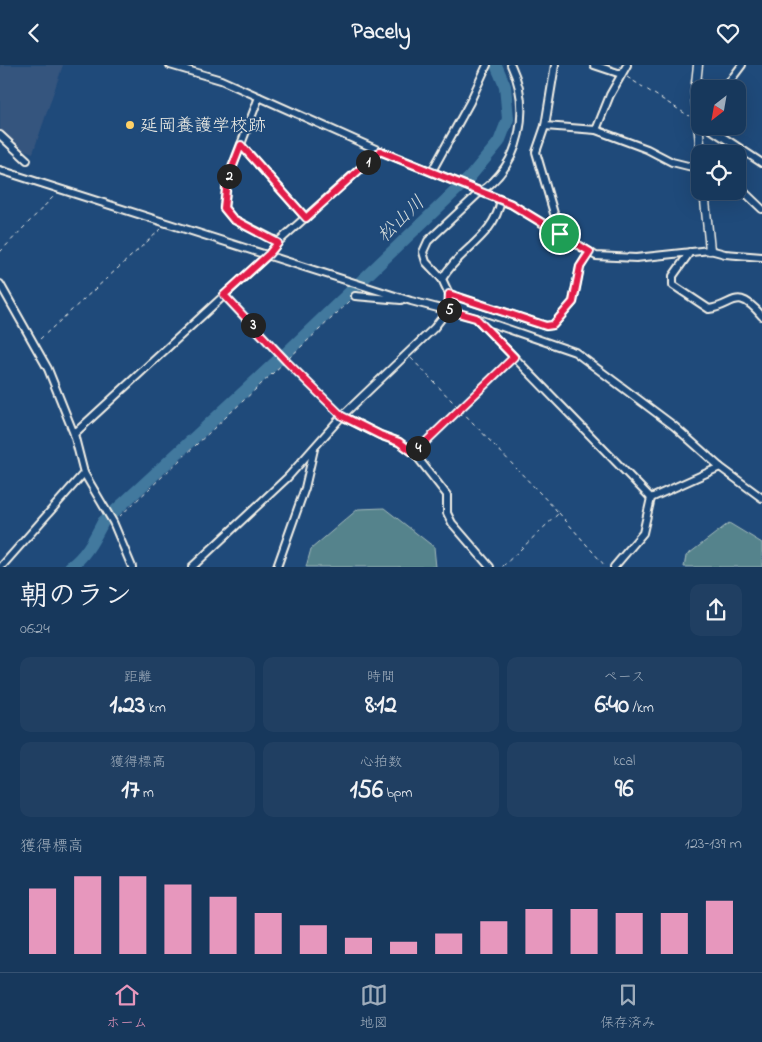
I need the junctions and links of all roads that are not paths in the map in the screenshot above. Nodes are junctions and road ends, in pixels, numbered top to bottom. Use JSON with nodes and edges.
{"nodes":[{"id":1,"x":170,"y":65,"type":"edge"},
{"id":2,"x":487,"y":65,"type":"edge"},
{"id":3,"x":510,"y":65,"type":"edge"},
{"id":4,"x":555,"y":65,"type":"edge"},
{"id":5,"x":594,"y":65,"type":"edge"},
{"id":6,"x":626,"y":65,"type":"edge"},
{"id":7,"x":698,"y":65,"type":"edge"},
{"id":8,"x":742,"y":65,"type":"edge"},
{"id":9,"x":621,"y":74,"type":"junction"},
{"id":10,"x":696,"y":80,"type":"edge"},
{"id":11,"x":731,"y":80,"type":"edge"},
{"id":12,"x":259,"y":97,"type":"junction"},
{"id":13,"x":545,"y":126,"type":"junction"},
{"id":14,"x":596,"y":130,"type":"junction"},
{"id":15,"x":0,"y":135,"type":"edge"},
{"id":16,"x":720,"y":135,"type":"edge"},
{"id":17,"x":241,"y":145,"type":"junction"},
{"id":18,"x":380,"y":151,"type":"junction"},
{"id":19,"x":27,"y":160,"type":"dead end"},
{"id":20,"x":762,"y":163,"type":"edge"},
{"id":21,"x":691,"y":167,"type":"edge"},
{"id":22,"x":0,"y":169,"type":"edge"},
{"id":23,"x":432,"y":171,"type":"junction"},
{"id":24,"x":480,"y":192,"type":"junction"},
{"id":25,"x":746,"y":194,"type":"edge"},
{"id":26,"x":501,"y":200,"type":"junction"},
{"id":27,"x":705,"y":200,"type":"edge"},
{"id":28,"x":762,"y":209,"type":"edge"},
{"id":29,"x":306,"y":218,"type":"junction"},
{"id":30,"x":560,"y":234,"type":"junction"},
{"id":31,"x":278,"y":243,"type":"junction"},
{"id":32,"x":710,"y":250,"type":"junction"},
{"id":33,"x":590,"y":252,"type":"junction"},
{"id":34,"x":690,"y":252,"type":"junction"},
{"id":35,"x":269,"y":254,"type":"junction"},
{"id":36,"x":762,"y":257,"type":"edge"},
{"id":37,"x":442,"y":279,"type":"junction"},
{"id":38,"x":0,"y":284,"type":"edge"},
{"id":39,"x":449,"y":294,"type":"junction"},
{"id":40,"x":355,"y":296,"type":"road end"},
{"id":41,"x":411,"y":301,"type":"junction"},
{"id":42,"x":448,"y":310,"type":"junction"},
{"id":43,"x":762,"y":315,"type":"edge"},
{"id":44,"x":476,"y":318,"type":"junction"},
{"id":45,"x":342,"y":416,"type":"junction"},
{"id":46,"x":74,"y":435,"type":"junction"},
{"id":47,"x":315,"y":446,"type":"junction"},
{"id":48,"x":720,"y":467,"type":"junction"},
{"id":49,"x":84,"y":473,"type":"junction"},
{"id":50,"x":651,"y":498,"type":"junction"},
{"id":51,"x":762,"y":498,"type":"edge"},
{"id":52,"x":1,"y":567,"type":"edge"},
{"id":53,"x":132,"y":567,"type":"edge"},
{"id":54,"x":192,"y":567,"type":"edge"},
{"id":55,"x":277,"y":567,"type":"edge"},
{"id":56,"x":490,"y":567,"type":"edge"},
{"id":57,"x":614,"y":567,"type":"edge"}],
"edges":[{"from":1,"to":12,"type":"street"},
{"from":2,"to":23,"type":"street"},
{"from":3,"to":24,"type":"street"},
{"from":4,"to":13,"type":"street"},
{"from":5,"to":9,"type":"street"},
{"from":6,"to":9,"type":"street"},
{"from":7,"to":10,"type":"street"},
{"from":8,"to":11,"type":"street"},
{"from":9,"to":14,"type":"street"},
{"from":12,"to":17,"type":"street"},
{"from":12,"to":18,"type":"street"},
{"from":13,"to":14,"type":"street"},
{"from":13,"to":30,"type":"street"},
{"from":14,"to":21,"type":"street"},
{"from":15,"to":19,"type":"street"},
{"from":16,"to":20,"type":"street"},
{"from":17,"to":29,"type":"street"},
{"from":17,"to":31,"type":"street"},
{"from":18,"to":23,"type":"street"},
{"from":18,"to":29,"type":"street"},
{"from":22,"to":35,"type":"street"},
{"from":23,"to":24,"type":"street"},
{"from":24,"to":26,"type":"street"},
{"from":24,"to":37,"type":"street"},
{"from":25,"to":28,"type":"street"},
{"from":26,"to":30,"type":"street"},
{"from":26,"to":37,"type":"street"},
{"from":27,"to":32,"type":"street"},
{"from":29,"to":31,"type":"street"},
{"from":30,"to":33,"type":"street"},
{"from":31,"to":35,"type":"street"},
{"from":32,"to":34,"type":"street"},
{"from":32,"to":36,"type":"street"},
{"from":33,"to":34,"type":"street"},
{"from":33,"to":39,"type":"street"},
{"from":34,"to":43,"type":"street"},
{"from":35,"to":41,"type":"street"},
{"from":35,"to":46,"type":"street"},
{"from":37,"to":39,"type":"street"},
{"from":38,"to":46,"type":"street"},
{"from":39,"to":42,"type":"street"},
{"from":40,"to":41,"type":"street"},
{"from":41,"to":42,"type":"street"},
{"from":42,"to":44,"type":"street"},
{"from":42,"to":45,"type":"street"},
{"from":44,"to":48,"type":"street"},
{"from":44,"to":50,"type":"street"},
{"from":45,"to":47,"type":"street"},
{"from":45,"to":56,"type":"street"},
{"from":46,"to":49,"type":"street"},
{"from":47,"to":54,"type":"street"},
{"from":47,"to":55,"type":"street"},
{"from":48,"to":50,"type":"street"},
{"from":48,"to":51,"type":"street"},
{"from":49,"to":52,"type":"street"},
{"from":49,"to":53,"type":"street"},
{"from":50,"to":57,"type":"street"}]}
